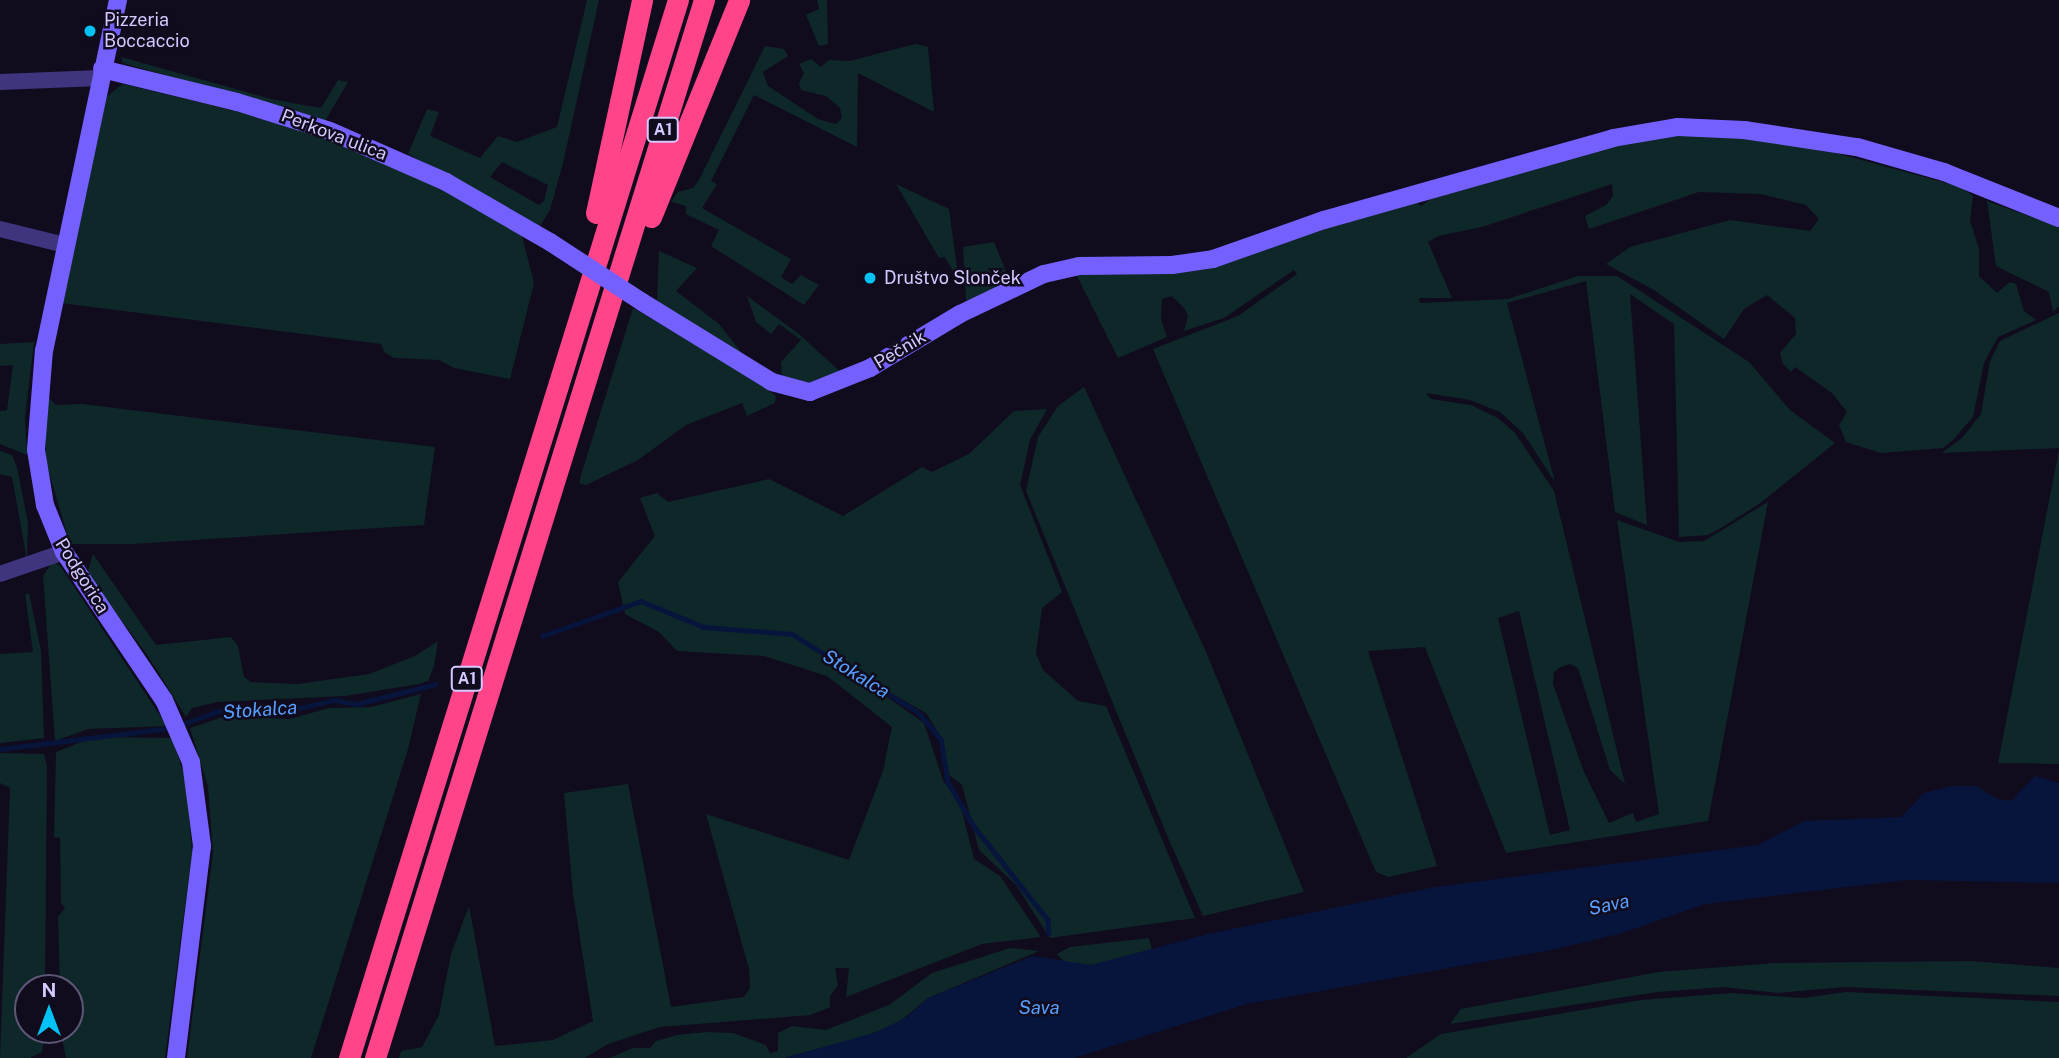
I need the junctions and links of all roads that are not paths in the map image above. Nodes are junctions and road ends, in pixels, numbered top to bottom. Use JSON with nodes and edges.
{"nodes":[{"id":1,"x":118,"y":0,"type":"edge"},
{"id":2,"x":642,"y":0,"type":"edge"},
{"id":3,"x":678,"y":0,"type":"edge"},
{"id":4,"x":704,"y":0,"type":"edge"},
{"id":5,"x":739,"y":0,"type":"edge"},
{"id":6,"x":101,"y":74,"type":"junction"},
{"id":7,"x":0,"y":82,"type":"edge"},
{"id":8,"x":2059,"y":218,"type":"edge"},
{"id":9,"x":0,"y":229,"type":"edge"},
{"id":10,"x":65,"y":246,"type":"junction"},
{"id":11,"x":623,"y":259,"type":"junction"},
{"id":12,"x":584,"y":300,"type":"junction"},
{"id":13,"x":642,"y":302,"type":"joint"},
{"id":14,"x":64,"y":552,"type":"junction"},
{"id":15,"x":0,"y":575,"type":"edge"},
{"id":16,"x":376,"y":1055,"type":"edge"},
{"id":17,"x":176,"y":1058,"type":"edge"},
{"id":18,"x":350,"y":1058,"type":"edge"}],
"edges":[{"from":1,"to":6,"type":"street","name":"Podgorica"},
{"from":2,"to":12,"type":"highway"},
{"from":3,"to":12,"type":"highway","number":"A1"},
{"from":4,"to":11,"type":"highway","number":"A1"},
{"from":5,"to":11,"type":"highway"},
{"from":6,"to":7,"type":"street"},
{"from":6,"to":10,"type":"street","name":"Podgorica"},
{"from":6,"to":13,"type":"street","name":"Perkova ulica","bridge":true},
{"from":8,"to":13,"type":"street","name":"Pečnik"},
{"from":9,"to":10,"type":"street"},
{"from":10,"to":14,"type":"street","name":"Podgorica"},
{"from":11,"to":16,"type":"highway","number":"A1"},
{"from":12,"to":18,"type":"highway","number":"A1"},
{"from":14,"to":15,"type":"street"},
{"from":14,"to":17,"type":"street","name":"Podgorica"}]}
